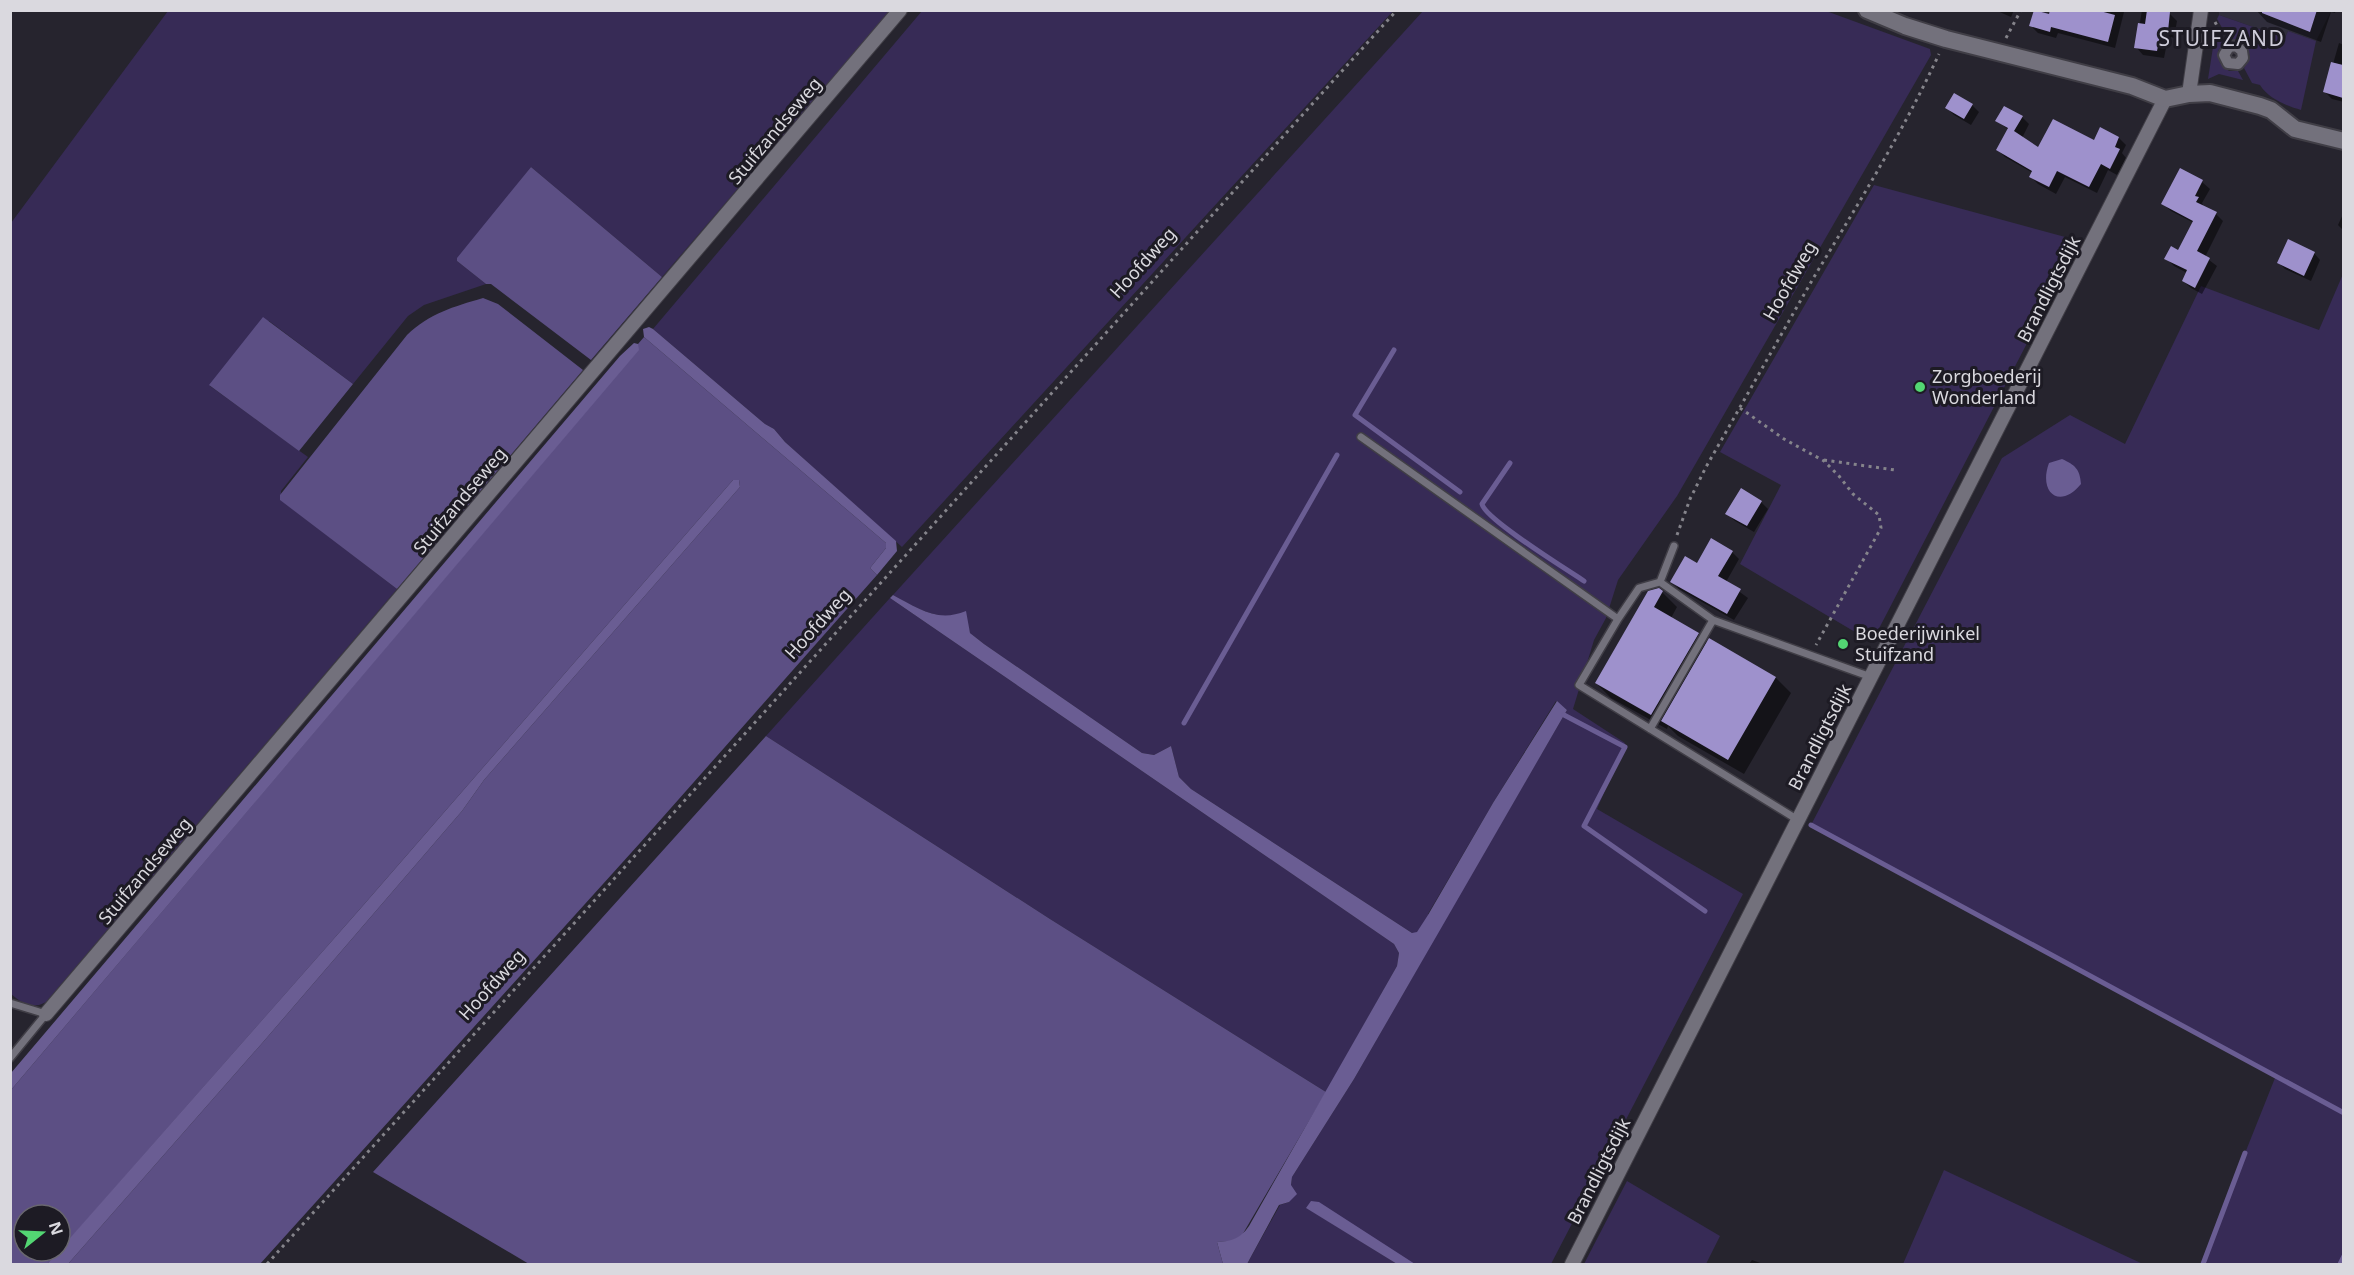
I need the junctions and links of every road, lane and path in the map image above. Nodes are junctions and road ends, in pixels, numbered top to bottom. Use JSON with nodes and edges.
{"nodes":[{"id":1,"x":900,"y":10,"type":"edge"},
{"id":2,"x":1397,"y":10,"type":"edge"},
{"id":3,"x":1866,"y":10,"type":"edge"},
{"id":4,"x":2021,"y":10,"type":"edge"},
{"id":5,"x":2202,"y":10,"type":"edge"},
{"id":6,"x":2215,"y":22,"type":"dead end"},
{"id":7,"x":1946,"y":39,"type":"junction"},
{"id":8,"x":2004,"y":41,"type":"dead end"},
{"id":9,"x":2227,"y":44,"type":"joint"},
{"id":10,"x":2239,"y":67,"type":"dead end"},
{"id":11,"x":2190,"y":94,"type":"junction"},
{"id":12,"x":2165,"y":99,"type":"junction"},
{"id":13,"x":2343,"y":141,"type":"edge"},
{"id":14,"x":1740,"y":408,"type":"junction"},
{"id":15,"x":1361,"y":436,"type":"dead end"},
{"id":16,"x":1823,"y":460,"type":"junction"},
{"id":17,"x":1895,"y":470,"type":"dead end"},
{"id":18,"x":1674,"y":546,"type":"joint"},
{"id":19,"x":1660,"y":582,"type":"junction"},
{"id":20,"x":1618,"y":619,"type":"junction"},
{"id":21,"x":1713,"y":620,"type":"junction"},
{"id":22,"x":1810,"y":655,"type":"junction"},
{"id":23,"x":1871,"y":677,"type":"junction"},
{"id":24,"x":1650,"y":729,"type":"junction"},
{"id":25,"x":1798,"y":820,"type":"junction"},
{"id":26,"x":10,"y":1003,"type":"edge"},
{"id":27,"x":46,"y":1014,"type":"junction"},
{"id":28,"x":10,"y":1058,"type":"edge"},
{"id":29,"x":267,"y":1264,"type":"edge"},
{"id":30,"x":1572,"y":1264,"type":"edge"}],
"edges":[{"from":1,"to":27,"type":"street","name":"Stuifzandseweg"},
{"from":2,"to":29,"type":"path","name":"Hoofdweg"},
{"from":3,"to":7,"type":"street"},
{"from":4,"to":8,"type":"path"},
{"from":5,"to":11,"type":"street"},
{"from":6,"to":9,"type":"path"},
{"from":7,"to":12,"type":"street"},
{"from":7,"to":14,"type":"path","name":"Hoofdweg"},
{"from":9,"to":10,"type":"street"},
{"from":11,"to":12,"type":"street"},
{"from":11,"to":13,"type":"street"},
{"from":12,"to":23,"type":"street","name":"Brandligtsdijk"},
{"from":14,"to":16,"type":"path"},
{"from":14,"to":18,"type":"path","name":"Hoofdweg"},
{"from":15,"to":20,"type":"lane"},
{"from":16,"to":17,"type":"path"},
{"from":16,"to":22,"type":"path"},
{"from":18,"to":19,"type":"lane"},
{"from":19,"to":20,"type":"lane"},
{"from":19,"to":21,"type":"lane"},
{"from":20,"to":24,"type":"lane"},
{"from":21,"to":22,"type":"lane"},
{"from":21,"to":24,"type":"lane"},
{"from":22,"to":23,"type":"lane"},
{"from":23,"to":25,"type":"street","name":"Brandligtsdijk"},
{"from":24,"to":25,"type":"lane"},
{"from":25,"to":30,"type":"street","name":"Brandligtsdijk"},
{"from":26,"to":27,"type":"lane"},
{"from":27,"to":28,"type":"lane","name":"Stuifzandseweg"}]}
